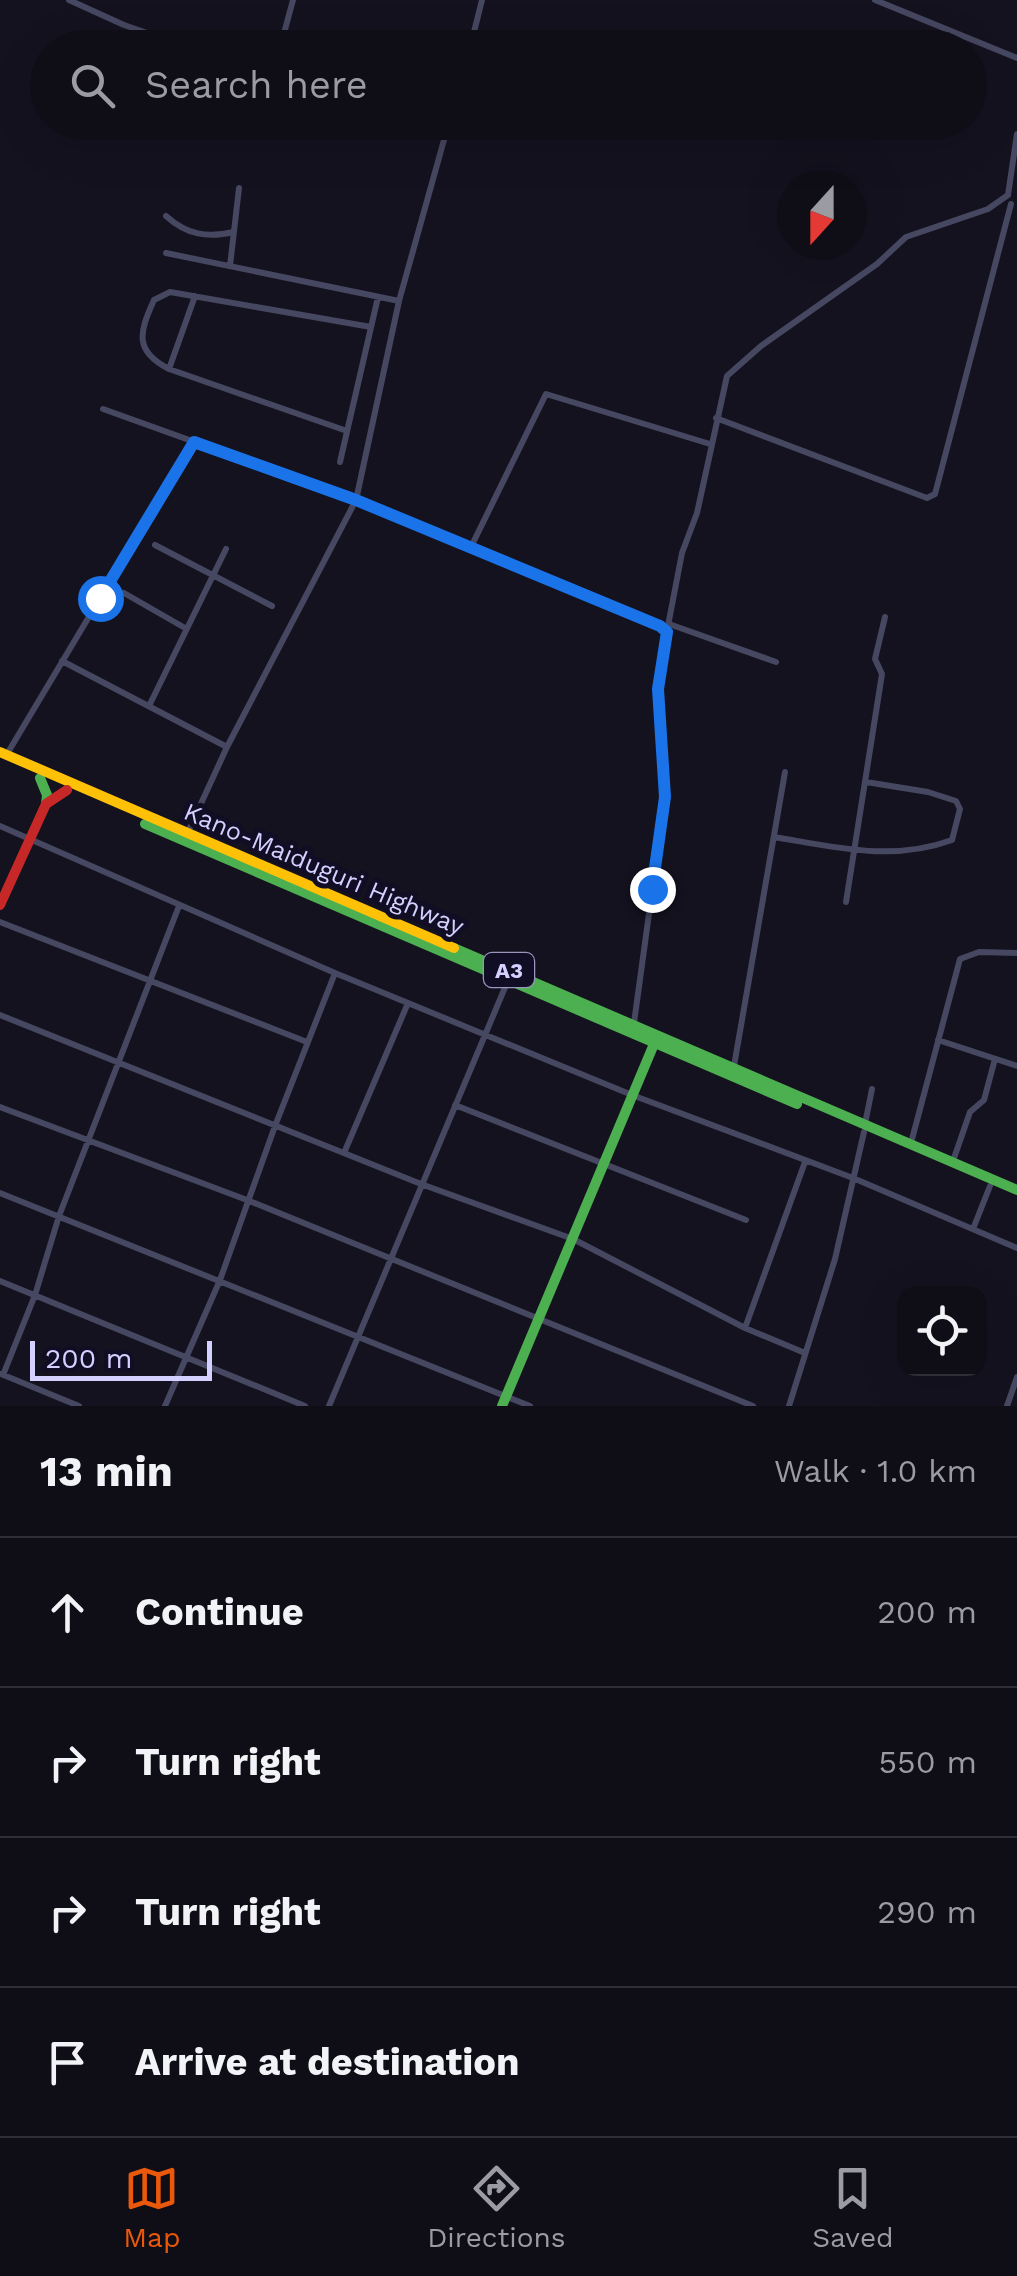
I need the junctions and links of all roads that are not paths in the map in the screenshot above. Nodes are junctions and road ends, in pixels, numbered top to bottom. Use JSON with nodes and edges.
{"nodes":[{"id":1,"x":69,"y":0,"type":"edge"},
{"id":2,"x":293,"y":0,"type":"edge"},
{"id":3,"x":482,"y":0,"type":"edge"},
{"id":4,"x":874,"y":0,"type":"edge"},
{"id":5,"x":136,"y":30,"type":"edge"},
{"id":6,"x":285,"y":30,"type":"edge"},
{"id":7,"x":474,"y":30,"type":"edge"},
{"id":8,"x":948,"y":30,"type":"edge"},
{"id":9,"x":987,"y":46,"type":"edge"},
{"id":10,"x":1017,"y":58,"type":"edge"},
{"id":11,"x":1017,"y":134,"type":"edge"},
{"id":12,"x":445,"y":140,"type":"edge"},
{"id":13,"x":239,"y":188,"type":"dead end"},
{"id":14,"x":1008,"y":195,"type":"junction"},
{"id":15,"x":1011,"y":204,"type":"junction"},
{"id":16,"x":1017,"y":214,"type":"edge"},
{"id":17,"x":166,"y":216,"type":"dead end"},
{"id":18,"x":234,"y":232,"type":"junction"},
{"id":19,"x":166,"y":253,"type":"dead end"},
{"id":20,"x":230,"y":266,"type":"junction"},
{"id":21,"x":195,"y":296,"type":"junction"},
{"id":22,"x":378,"y":297,"type":"junction"},
{"id":23,"x":399,"y":302,"type":"junction"},
{"id":24,"x":371,"y":327,"type":"junction"},
{"id":25,"x":169,"y":369,"type":"junction"},
{"id":26,"x":104,"y":410,"type":"dead end"},
{"id":27,"x":716,"y":418,"type":"junction"},
{"id":28,"x":347,"y":431,"type":"junction"},
{"id":29,"x":194,"y":442,"type":"junction"},
{"id":30,"x":710,"y":444,"type":"junction"},
{"id":31,"x":340,"y":462,"type":"dead end"},
{"id":32,"x":356,"y":500,"type":"junction"},
{"id":33,"x":155,"y":545,"type":"dead end"},
{"id":34,"x":470,"y":547,"type":"junction"},
{"id":35,"x":226,"y":549,"type":"dead end"},
{"id":36,"x":213,"y":575,"type":"junction"},
{"id":37,"x":124,"y":593,"type":"dead end"},
{"id":38,"x":272,"y":606,"type":"dead end"},
{"id":39,"x":885,"y":617,"type":"dead end"},
{"id":40,"x":186,"y":628,"type":"junction"},
{"id":41,"x":668,"y":628,"type":"junction"},
{"id":42,"x":62,"y":661,"type":"junction"},
{"id":43,"x":776,"y":662,"type":"dead end"},
{"id":44,"x":149,"y":706,"type":"junction"},
{"id":45,"x":227,"y":747,"type":"junction"},
{"id":46,"x":2,"y":756,"type":"edge"},
{"id":47,"x":785,"y":772,"type":"dead end"},
{"id":48,"x":40,"y":778,"type":"junction"},
{"id":49,"x":866,"y":782,"type":"junction"},
{"id":50,"x":67,"y":790,"type":"junction"},
{"id":51,"x":46,"y":804,"type":"junction"},
{"id":52,"x":0,"y":826,"type":"edge"},
{"id":53,"x":186,"y":837,"type":"junction"},
{"id":54,"x":774,"y":837,"type":"junction"},
{"id":55,"x":30,"y":840,"type":"junction"},
{"id":56,"x":856,"y":851,"type":"junction"},
{"id":57,"x":846,"y":902,"type":"dead end"},
{"id":58,"x":0,"y":906,"type":"edge"},
{"id":59,"x":178,"y":906,"type":"junction"},
{"id":60,"x":0,"y":922,"type":"edge"},
{"id":61,"x":1017,"y":953,"type":"edge"},
{"id":62,"x":335,"y":973,"type":"junction"},
{"id":63,"x":510,"y":976,"type":"junction"},
{"id":64,"x":150,"y":980,"type":"junction"},
{"id":65,"x":408,"y":1003,"type":"junction"},
{"id":66,"x":0,"y":1016,"type":"edge"},
{"id":67,"x":634,"y":1023,"type":"junction"},
{"id":68,"x":485,"y":1034,"type":"junction"},
{"id":69,"x":938,"y":1040,"type":"junction"},
{"id":70,"x":307,"y":1042,"type":"junction"},
{"id":71,"x":654,"y":1044,"type":"junction"},
{"id":72,"x":995,"y":1058,"type":"junction"},
{"id":73,"x":118,"y":1064,"type":"junction"},
{"id":74,"x":1017,"y":1066,"type":"edge"},
{"id":75,"x":732,"y":1072,"type":"junction"},
{"id":76,"x":872,"y":1089,"type":"dead end"},
{"id":77,"x":632,"y":1095,"type":"junction"},
{"id":78,"x":455,"y":1105,"type":"junction"},
{"id":79,"x":0,"y":1107,"type":"edge"},
{"id":80,"x":275,"y":1126,"type":"junction"},
{"id":81,"x":864,"y":1128,"type":"junction"},
{"id":82,"x":87,"y":1140,"type":"junction"},
{"id":83,"x":911,"y":1144,"type":"junction"},
{"id":84,"x":344,"y":1153,"type":"junction"},
{"id":85,"x":805,"y":1162,"type":"junction"},
{"id":86,"x":953,"y":1162,"type":"junction"},
{"id":87,"x":604,"y":1165,"type":"junction"},
{"id":88,"x":853,"y":1178,"type":"junction"},
{"id":89,"x":421,"y":1184,"type":"junction"},
{"id":90,"x":990,"y":1186,"type":"junction"},
{"id":91,"x":0,"y":1193,"type":"edge"},
{"id":92,"x":1017,"y":1194,"type":"edge"},
{"id":93,"x":247,"y":1200,"type":"junction"},
{"id":94,"x":58,"y":1216,"type":"junction"},
{"id":95,"x":746,"y":1220,"type":"dead end"},
{"id":96,"x":973,"y":1229,"type":"junction"},
{"id":97,"x":572,"y":1239,"type":"junction"},
{"id":98,"x":1017,"y":1248,"type":"edge"},
{"id":99,"x":390,"y":1260,"type":"junction"},
{"id":100,"x":220,"y":1280,"type":"junction"},
{"id":101,"x":0,"y":1281,"type":"edge"},
{"id":102,"x":34,"y":1295,"type":"junction"},
{"id":103,"x":539,"y":1320,"type":"junction"},
{"id":104,"x":745,"y":1328,"type":"junction"},
{"id":105,"x":358,"y":1335,"type":"junction"},
{"id":106,"x":805,"y":1353,"type":"junction"},
{"id":107,"x":187,"y":1356,"type":"junction"},
{"id":108,"x":2,"y":1374,"type":"edge"},
{"id":109,"x":1017,"y":1377,"type":"edge"},
{"id":110,"x":503,"y":1401,"type":"edge"},
{"id":111,"x":79,"y":1406,"type":"edge"},
{"id":112,"x":165,"y":1406,"type":"edge"},
{"id":113,"x":305,"y":1406,"type":"edge"},
{"id":114,"x":330,"y":1406,"type":"edge"},
{"id":115,"x":530,"y":1406,"type":"edge"},
{"id":116,"x":753,"y":1406,"type":"edge"},
{"id":117,"x":790,"y":1406,"type":"edge"},
{"id":118,"x":1007,"y":1406,"type":"edge"}],
"edges":[{"from":1,"to":5,"type":"street"},
{"from":2,"to":6,"type":"street"},
{"from":3,"to":7,"type":"street"},
{"from":4,"to":8,"type":"street"},
{"from":9,"to":10,"type":"street"},
{"from":11,"to":14,"type":"street"},
{"from":12,"to":23,"type":"street"},
{"from":13,"to":18,"type":"street"},
{"from":14,"to":15,"type":"street"},
{"from":14,"to":27,"type":"street"},
{"from":15,"to":16,"type":"street"},
{"from":15,"to":27,"type":"street"},
{"from":17,"to":18,"type":"street"},
{"from":18,"to":20,"type":"street"},
{"from":19,"to":20,"type":"street"},
{"from":20,"to":22,"type":"street"},
{"from":21,"to":24,"type":"street"},
{"from":21,"to":25,"type":"street"},
{"from":21,"to":25,"type":"street"},
{"from":22,"to":23,"type":"street"},
{"from":22,"to":24,"type":"street"},
{"from":23,"to":32,"type":"street"},
{"from":24,"to":28,"type":"street"},
{"from":25,"to":28,"type":"street"},
{"from":26,"to":29,"type":"street"},
{"from":27,"to":30,"type":"street"},
{"from":28,"to":31,"type":"street"},
{"from":29,"to":32,"type":"street"},
{"from":29,"to":42,"type":"street"},
{"from":30,"to":34,"type":"street"},
{"from":30,"to":41,"type":"street"},
{"from":32,"to":34,"type":"street"},
{"from":32,"to":45,"type":"street"},
{"from":33,"to":36,"type":"street"},
{"from":34,"to":41,"type":"street"},
{"from":35,"to":36,"type":"street"},
{"from":36,"to":38,"type":"street"},
{"from":36,"to":40,"type":"street"},
{"from":37,"to":40,"type":"street"},
{"from":39,"to":49,"type":"street"},
{"from":40,"to":44,"type":"street"},
{"from":41,"to":43,"type":"street"},
{"from":41,"to":67,"type":"street"},
{"from":42,"to":44,"type":"street"},
{"from":42,"to":46,"type":"street"},
{"from":44,"to":45,"type":"street"},
{"from":45,"to":53,"type":"street"},
{"from":46,"to":48,"type":"main road","name":"Kano-Maiduguri Highway","number":"A3"},
{"from":46,"to":53,"type":"main road","name":"Kano-Maiduguri Highway","number":"A3"},
{"from":47,"to":54,"type":"street"},
{"from":48,"to":50,"type":"main road","name":"Kano-Maiduguri Highway","number":"A3"},
{"from":48,"to":51,"type":"main road"},
{"from":49,"to":56,"type":"street"},
{"from":49,"to":56,"type":"street"},
{"from":50,"to":51,"type":"main road"},
{"from":50,"to":53,"type":"main road","name":"Kano-Maiduguri Highway","number":"A3"},
{"from":51,"to":55,"type":"main road"},
{"from":52,"to":55,"type":"street"},
{"from":53,"to":63,"type":"main road","name":"Kano-Maiduguri Highway","number":"A3"},
{"from":54,"to":56,"type":"street"},
{"from":54,"to":75,"type":"street"},
{"from":55,"to":58,"type":"main road"},
{"from":55,"to":59,"type":"street"},
{"from":56,"to":57,"type":"street"},
{"from":59,"to":62,"type":"street"},
{"from":59,"to":64,"type":"street"},
{"from":60,"to":64,"type":"street"},
{"from":61,"to":69,"type":"street"},
{"from":62,"to":65,"type":"street"},
{"from":62,"to":70,"type":"street"},
{"from":63,"to":67,"type":"main road","name":"Kano-Maiduguri Highway","number":"A3"},
{"from":63,"to":68,"type":"street"},
{"from":63,"to":71,"type":"main road","name":"Kano-Maiduguri Highway","number":"A3"},
{"from":64,"to":70,"type":"street"},
{"from":64,"to":73,"type":"street"},
{"from":65,"to":68,"type":"street"},
{"from":65,"to":84,"type":"street"},
{"from":66,"to":73,"type":"street"},
{"from":67,"to":75,"type":"main road","name":"Kano-Maiduguri Highway","number":"A3"},
{"from":68,"to":77,"type":"street"},
{"from":68,"to":78,"type":"street"},
{"from":69,"to":72,"type":"street"},
{"from":69,"to":83,"type":"street"},
{"from":70,"to":80,"type":"street"},
{"from":71,"to":75,"type":"main road","name":"Kano-Maiduguri Highway","number":"A3"},
{"from":71,"to":77,"type":"main road"},
{"from":72,"to":74,"type":"street"},
{"from":72,"to":86,"type":"street"},
{"from":73,"to":80,"type":"street"},
{"from":73,"to":82,"type":"street"},
{"from":75,"to":81,"type":"main road","name":"Kano-Maiduguri Highway","number":"A3"},
{"from":76,"to":81,"type":"street"},
{"from":77,"to":85,"type":"street"},
{"from":77,"to":87,"type":"main road"},
{"from":78,"to":87,"type":"street"},
{"from":78,"to":89,"type":"street"},
{"from":79,"to":82,"type":"street"},
{"from":80,"to":84,"type":"street"},
{"from":80,"to":93,"type":"street"},
{"from":81,"to":83,"type":"main road","name":"Kano-Maiduguri Highway","number":"A3"},
{"from":81,"to":88,"type":"street"},
{"from":81,"to":90,"type":"main road","name":"Kano-Maiduguri Highway","number":"A3"},
{"from":82,"to":93,"type":"street"},
{"from":82,"to":94,"type":"street"},
{"from":83,"to":86,"type":"main road","name":"Kano-Maiduguri Highway","number":"A3"},
{"from":84,"to":89,"type":"street"},
{"from":85,"to":88,"type":"street"},
{"from":85,"to":104,"type":"street"},
{"from":86,"to":92,"type":"main road","name":"Kano-Maiduguri Highway","number":"A3"},
{"from":87,"to":95,"type":"street"},
{"from":87,"to":97,"type":"main road"},
{"from":88,"to":96,"type":"street"},
{"from":88,"to":106,"type":"street"},
{"from":89,"to":97,"type":"street"},
{"from":89,"to":99,"type":"street"},
{"from":90,"to":92,"type":"main road","name":"Kano-Maiduguri Highway","number":"A3"},
{"from":90,"to":96,"type":"street"},
{"from":91,"to":94,"type":"street"},
{"from":93,"to":99,"type":"street"},
{"from":93,"to":100,"type":"street"},
{"from":94,"to":100,"type":"street"},
{"from":94,"to":102,"type":"street"},
{"from":96,"to":98,"type":"street"},
{"from":97,"to":103,"type":"main road"},
{"from":97,"to":104,"type":"street"},
{"from":99,"to":103,"type":"street"},
{"from":99,"to":105,"type":"street"},
{"from":100,"to":105,"type":"street"},
{"from":100,"to":107,"type":"street"},
{"from":101,"to":102,"type":"street"},
{"from":102,"to":107,"type":"street"},
{"from":102,"to":108,"type":"street"},
{"from":103,"to":110,"type":"main road"},
{"from":103,"to":116,"type":"street"},
{"from":104,"to":106,"type":"street"},
{"from":105,"to":110,"type":"street"},
{"from":105,"to":114,"type":"street"},
{"from":106,"to":117,"type":"street"},
{"from":107,"to":112,"type":"street"},
{"from":107,"to":113,"type":"street"},
{"from":108,"to":111,"type":"street"},
{"from":109,"to":118,"type":"street"},
{"from":110,"to":115,"type":"street"}]}
